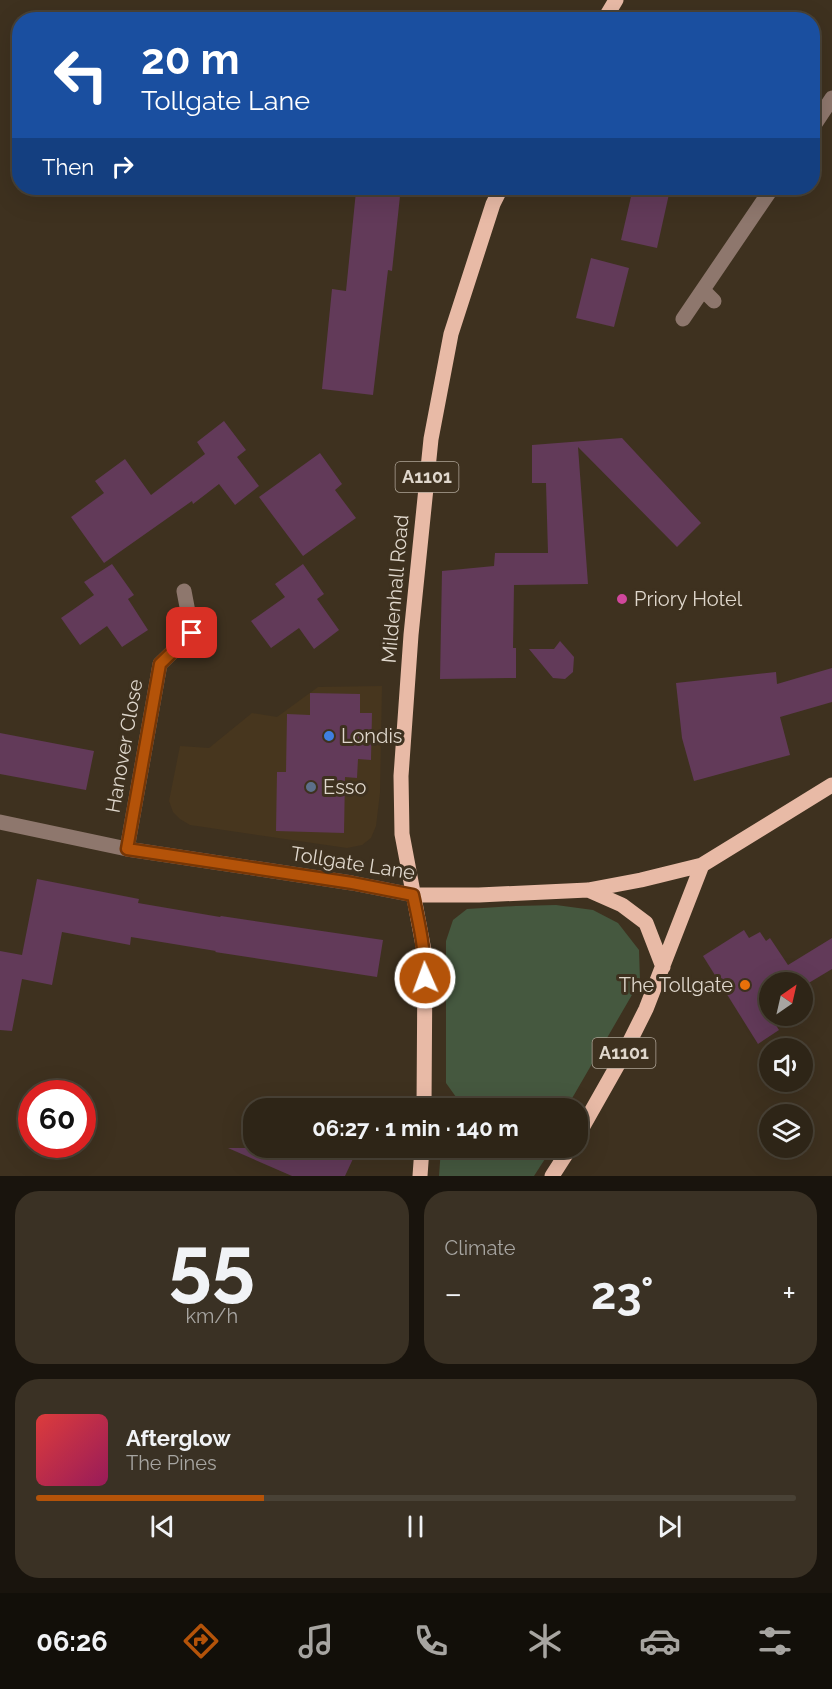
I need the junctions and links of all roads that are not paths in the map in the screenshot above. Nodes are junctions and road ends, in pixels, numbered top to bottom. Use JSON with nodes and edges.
{"nodes":[{"id":1,"x":832,"y":98,"type":"edge"},
{"id":2,"x":820,"y":116,"type":"edge"},
{"id":3,"x":498,"y":195,"type":"edge"},
{"id":4,"x":767,"y":195,"type":"edge"},
{"id":5,"x":703,"y":290,"type":"junction"},
{"id":6,"x":714,"y":301,"type":"dead end"},
{"id":7,"x":683,"y":319,"type":"dead end"},
{"id":8,"x":184,"y":591,"type":"dead end"},
{"id":9,"x":832,"y":785,"type":"edge"},
{"id":10,"x":0,"y":822,"type":"edge"},
{"id":11,"x":127,"y":849,"type":"junction"},
{"id":12,"x":702,"y":865,"type":"junction"},
{"id":13,"x":588,"y":890,"type":"junction"},
{"id":14,"x":413,"y":895,"type":"junction"},
{"id":15,"x":663,"y":967,"type":"junction"},
{"id":16,"x":424,"y":1098,"type":"edge"},
{"id":17,"x":588,"y":1118,"type":"edge"},
{"id":18,"x":421,"y":1158,"type":"edge"},
{"id":19,"x":564,"y":1158,"type":"edge"},
{"id":20,"x":420,"y":1176,"type":"edge"},
{"id":21,"x":552,"y":1176,"type":"edge"}],
"edges":[{"from":1,"to":2,"type":"street"},
{"from":3,"to":14,"type":"main road","name":"Mildenhall Road","number":"A1101"},
{"from":4,"to":5,"type":"street"},
{"from":5,"to":6,"type":"street"},
{"from":5,"to":7,"type":"street"},
{"from":8,"to":11,"type":"street","name":"Hanover Close"},
{"from":9,"to":12,"type":"main road","name":"Tollgate Lane"},
{"from":10,"to":11,"type":"street","name":"Tollgate Lane"},
{"from":11,"to":14,"type":"street","name":"Tollgate Lane"},
{"from":12,"to":13,"type":"main road","name":"Tollgate Lane"},
{"from":12,"to":15,"type":"main road","number":"A1101"},
{"from":13,"to":14,"type":"main road","name":"Tollgate Lane"},
{"from":13,"to":15,"type":"main road"},
{"from":14,"to":16,"type":"main road","number":"A1101"},
{"from":15,"to":17,"type":"main road","number":"A1101"},
{"from":18,"to":20,"type":"main road"},
{"from":19,"to":21,"type":"main road"}]}
